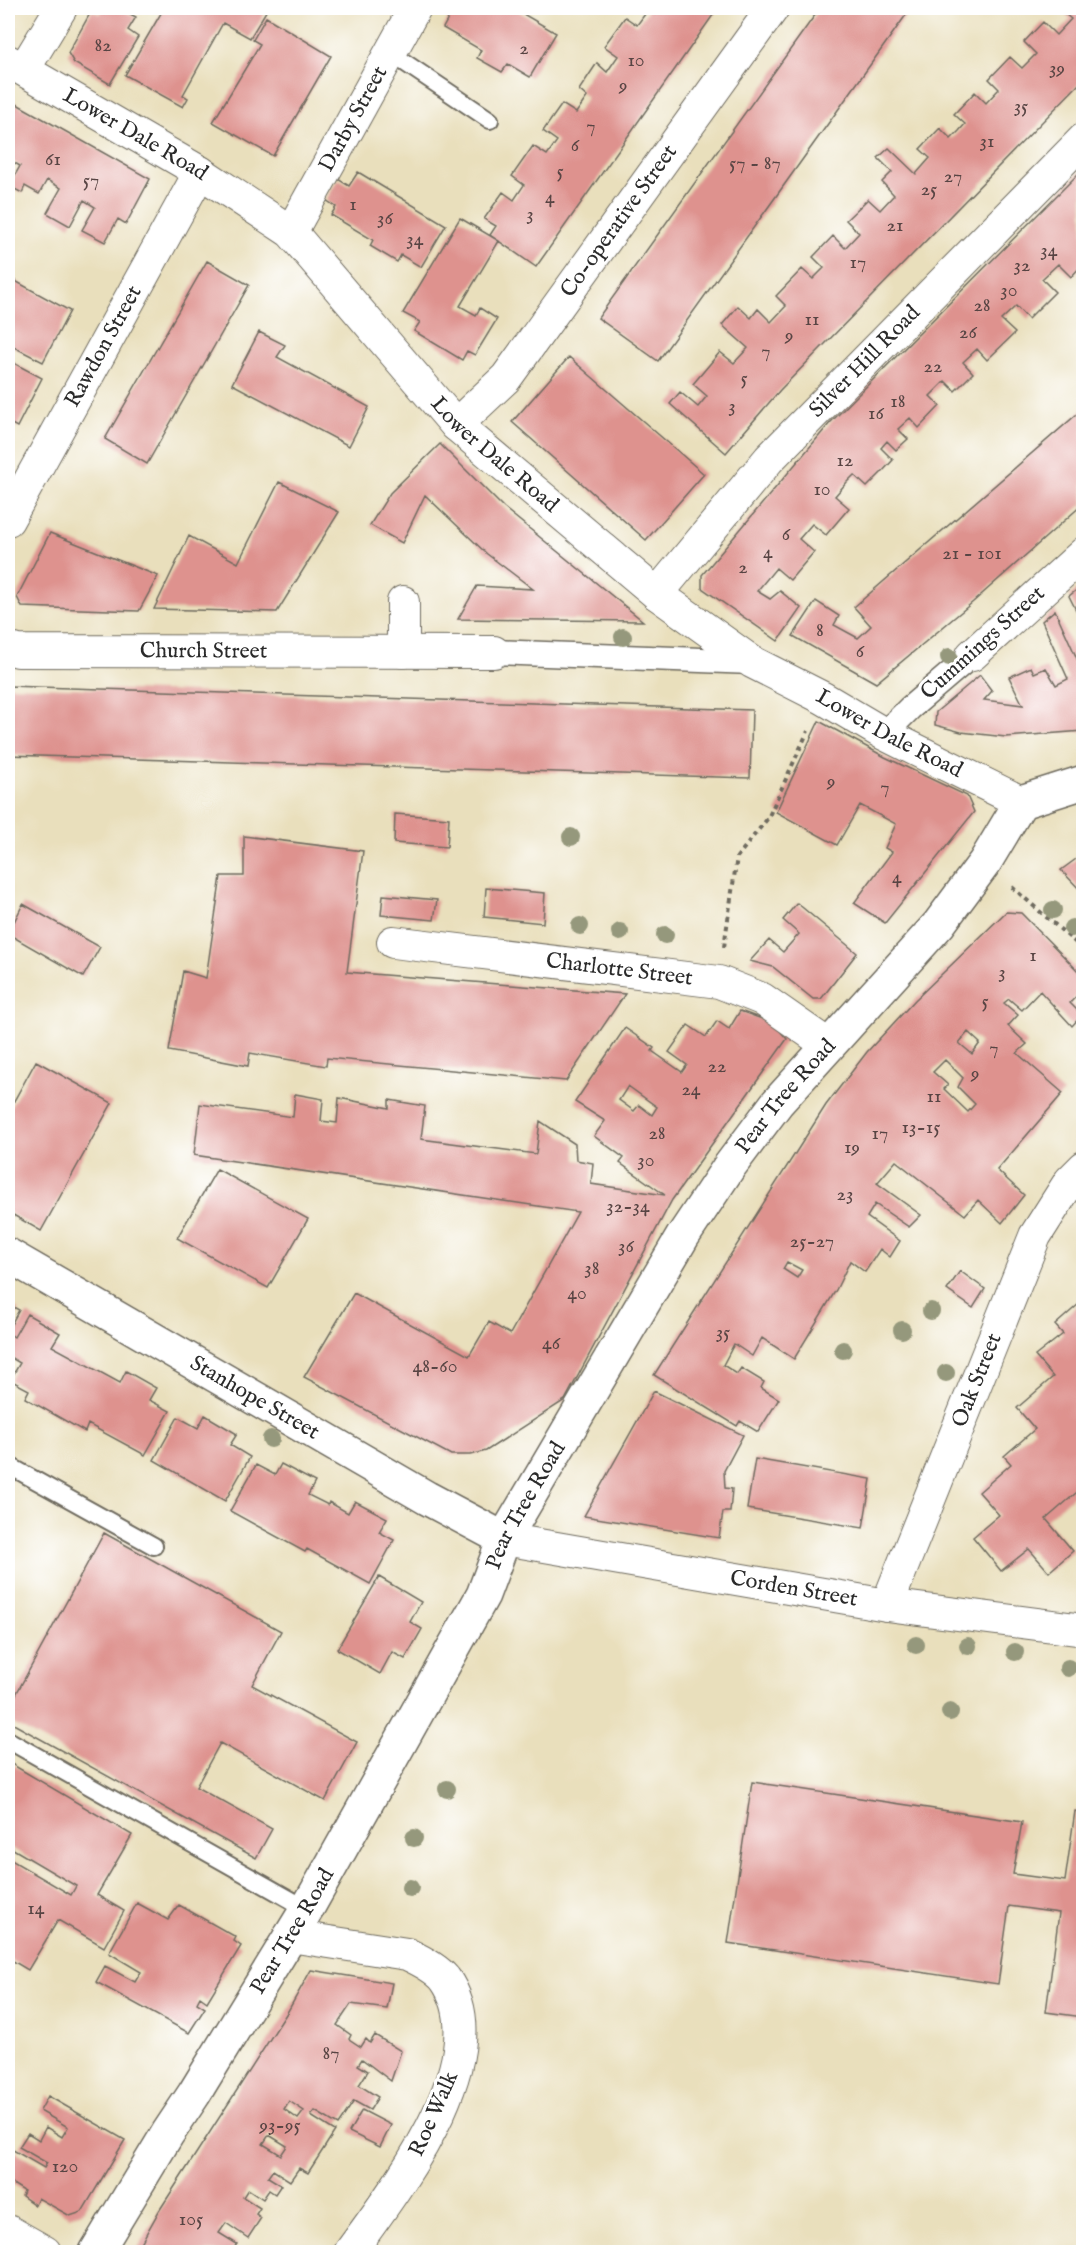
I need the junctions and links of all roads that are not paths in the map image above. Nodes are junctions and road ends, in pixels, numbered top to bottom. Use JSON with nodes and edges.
{"nodes":[{"id":1,"x":61,"y":8,"type":"edge"},
{"id":2,"x":415,"y":8,"type":"edge"},
{"id":3,"x":773,"y":8,"type":"edge"},
{"id":4,"x":389,"y":52,"type":"junction"},
{"id":5,"x":16,"y":65,"type":"edge"},
{"id":6,"x":490,"y":120,"type":"dead end"},
{"id":7,"x":1083,"y":139,"type":"edge"},
{"id":8,"x":200,"y":172,"type":"junction"},
{"id":9,"x":291,"y":232,"type":"junction"},
{"id":10,"x":456,"y":425,"type":"junction"},
{"id":11,"x":8,"y":520,"type":"edge"},
{"id":12,"x":1083,"y":553,"type":"edge"},
{"id":13,"x":657,"y":594,"type":"junction"},
{"id":14,"x":403,"y":602,"type":"dead end"},
{"id":15,"x":8,"y":648,"type":"edge"},
{"id":16,"x":403,"y":652,"type":"junction"},
{"id":17,"x":494,"y":652,"type":"joint"},
{"id":18,"x":972,"y":655,"type":"joint"},
{"id":19,"x":752,"y":662,"type":"junction"},
{"id":20,"x":884,"y":734,"type":"junction"},
{"id":21,"x":1083,"y":782,"type":"edge"},
{"id":22,"x":1021,"y":802,"type":"junction"},
{"id":23,"x":393,"y":942,"type":"dead end"},
{"id":24,"x":828,"y":1045,"type":"junction"},
{"id":25,"x":1083,"y":1167,"type":"edge"},
{"id":26,"x":8,"y":1255,"type":"edge"},
{"id":27,"x":8,"y":1465,"type":"edge"},
{"id":28,"x":504,"y":1539,"type":"junction"},
{"id":29,"x":154,"y":1546,"type":"dead end"},
{"id":30,"x":887,"y":1605,"type":"junction"},
{"id":31,"x":1083,"y":1630,"type":"edge"},
{"id":32,"x":8,"y":1740,"type":"edge"},
{"id":33,"x":299,"y":1922,"type":"junction"},
{"id":34,"x":8,"y":2231,"type":"edge"},
{"id":35,"x":45,"y":2253,"type":"edge"},
{"id":36,"x":96,"y":2253,"type":"edge"},
{"id":37,"x":350,"y":2253,"type":"edge"}],
"edges":[{"from":1,"to":5,"type":"street"},
{"from":2,"to":4,"type":"street","name":"Darby Street"},
{"from":3,"to":10,"type":"street","name":"Co-operative Street"},
{"from":4,"to":6,"type":"lane"},
{"from":4,"to":9,"type":"street","name":"Darby Street"},
{"from":5,"to":8,"type":"street","name":"Lower Dale Road"},
{"from":7,"to":13,"type":"street","name":"Silver Hill Road"},
{"from":8,"to":9,"type":"street","name":"Lower Dale Road"},
{"from":8,"to":11,"type":"street","name":"Rawdon Street"},
{"from":9,"to":10,"type":"street","name":"Lower Dale Road"},
{"from":10,"to":13,"type":"street","name":"Lower Dale Road"},
{"from":12,"to":18,"type":"street","name":"Cummings Street"},
{"from":13,"to":19,"type":"street","name":"Lower Dale Road"},
{"from":14,"to":16,"type":"street"},
{"from":15,"to":16,"type":"street","name":"Church Street"},
{"from":16,"to":17,"type":"street","name":"Church Street"},
{"from":17,"to":19,"type":"street","name":"Church Street"},
{"from":18,"to":20,"type":"street","name":"Cummings Street"},
{"from":19,"to":20,"type":"street","name":"Lower Dale Road"},
{"from":20,"to":22,"type":"street","name":"Lower Dale Road"},
{"from":21,"to":22,"type":"street"},
{"from":22,"to":24,"type":"street","name":"Pear Tree Road"},
{"from":23,"to":24,"type":"street","name":"Charlotte Street"},
{"from":24,"to":28,"type":"street","name":"Pear Tree Road"},
{"from":25,"to":30,"type":"street","name":"Oak Street"},
{"from":26,"to":28,"type":"street","name":"Stanhope Street"},
{"from":27,"to":29,"type":"lane"},
{"from":28,"to":30,"type":"street","name":"Corden Street"},
{"from":28,"to":33,"type":"street","name":"Pear Tree Road"},
{"from":30,"to":31,"type":"street","name":"Corden Street"},
{"from":32,"to":33,"type":"lane"},
{"from":33,"to":36,"type":"street","name":"Pear Tree Road"},
{"from":33,"to":37,"type":"street","name":"Roe Walk"},
{"from":34,"to":35,"type":"street"}]}
